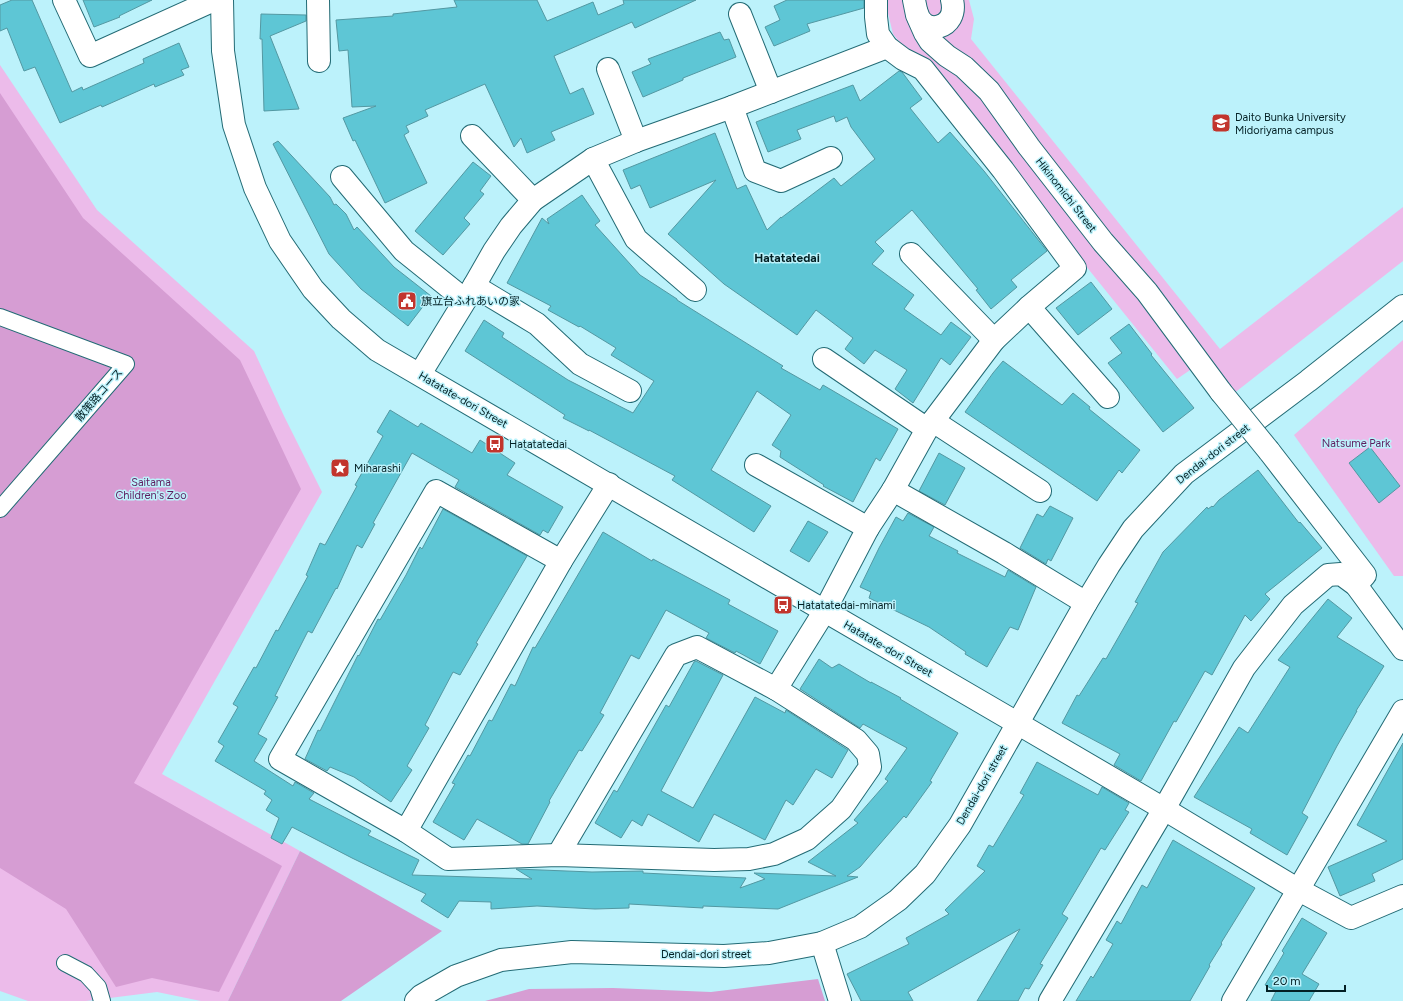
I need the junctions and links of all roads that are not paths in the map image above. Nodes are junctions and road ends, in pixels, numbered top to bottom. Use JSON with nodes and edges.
{"nodes":[{"id":1,"x":64,"y":0,"type":"edge"},
{"id":2,"x":214,"y":0,"type":"edge"},
{"id":3,"x":222,"y":0,"type":"edge"},
{"id":4,"x":318,"y":0,"type":"edge"},
{"id":5,"x":876,"y":0,"type":"edge"},
{"id":6,"x":952,"y":0,"type":"edge"},
{"id":7,"x":916,"y":5,"type":"edge"},
{"id":8,"x":740,"y":14,"type":"dead end"},
{"id":9,"x":887,"y":47,"type":"junction"},
{"id":10,"x":320,"y":60,"type":"dead end"},
{"id":11,"x":608,"y":69,"type":"dead end"},
{"id":12,"x":771,"y":92,"type":"junction"},
{"id":13,"x":732,"y":107,"type":"junction"},
{"id":14,"x":472,"y":136,"type":"dead end"},
{"id":15,"x":636,"y":141,"type":"junction"},
{"id":16,"x":831,"y":158,"type":"dead end"},
{"id":17,"x":593,"y":159,"type":"junction"},
{"id":18,"x":342,"y":177,"type":"dead end"},
{"id":19,"x":533,"y":200,"type":"junction"},
{"id":20,"x":911,"y":254,"type":"dead end"},
{"id":21,"x":695,"y":290,"type":"dead end"},
{"id":22,"x":470,"y":293,"type":"junction"},
{"id":23,"x":1403,"y":306,"type":"edge"},
{"id":24,"x":1029,"y":307,"type":"junction"},
{"id":25,"x":0,"y":317,"type":"edge"},
{"id":26,"x":994,"y":340,"type":"junction"},
{"id":27,"x":824,"y":359,"type":"dead end"},
{"id":28,"x":420,"y":374,"type":"junction"},
{"id":29,"x":630,"y":391,"type":"dead end"},
{"id":30,"x":1108,"y":397,"type":"dead end"},
{"id":31,"x":930,"y":425,"type":"junction"},
{"id":32,"x":756,"y":465,"type":"dead end"},
{"id":33,"x":608,"y":484,"type":"junction"},
{"id":34,"x":893,"y":490,"type":"junction"},
{"id":35,"x":1040,"y":491,"type":"dead end"},
{"id":36,"x":0,"y":509,"type":"edge"},
{"id":37,"x":868,"y":528,"type":"junction"},
{"id":38,"x":560,"y":561,"type":"junction"},
{"id":39,"x":1356,"y":585,"type":"junction"},
{"id":40,"x":1086,"y":603,"type":"junction"},
{"id":41,"x":824,"y":612,"type":"junction"},
{"id":42,"x":1403,"y":649,"type":"edge"},
{"id":43,"x":776,"y":689,"type":"junction"},
{"id":44,"x":1403,"y":711,"type":"edge"},
{"id":45,"x":1017,"y":723,"type":"junction"},
{"id":46,"x":1164,"y":809,"type":"junction"},
{"id":47,"x":406,"y":832,"type":"junction"},
{"id":48,"x":558,"y":855,"type":"junction"},
{"id":49,"x":1297,"y":889,"type":"junction"},
{"id":50,"x":1403,"y":896,"type":"edge"},
{"id":51,"x":822,"y":943,"type":"junction"},
{"id":52,"x":64,"y":963,"type":"dead end"},
{"id":53,"x":102,"y":1001,"type":"edge"},
{"id":54,"x":416,"y":1001,"type":"edge"},
{"id":55,"x":840,"y":1001,"type":"edge"},
{"id":56,"x":1050,"y":1001,"type":"edge"},
{"id":57,"x":1233,"y":1001,"type":"edge"}],
"edges":[{"from":1,"to":2,"type":"street"},
{"from":3,"to":28,"type":"street","name":"Hatatate-dori Street"},
{"from":4,"to":10,"type":"street"},
{"from":5,"to":9,"type":"street"},
{"from":6,"to":7,"type":"street"},
{"from":7,"to":39,"type":"street","name":"Hikinomichi Street","bridge":true},
{"from":8,"to":12,"type":"street"},
{"from":9,"to":12,"type":"street"},
{"from":9,"to":24,"type":"street"},
{"from":11,"to":15,"type":"street"},
{"from":12,"to":13,"type":"street"},
{"from":13,"to":15,"type":"street"},
{"from":13,"to":16,"type":"street"},
{"from":14,"to":19,"type":"street"},
{"from":15,"to":17,"type":"street"},
{"from":17,"to":19,"type":"street"},
{"from":17,"to":21,"type":"street"},
{"from":18,"to":22,"type":"street"},
{"from":19,"to":22,"type":"street"},
{"from":20,"to":26,"type":"street"},
{"from":22,"to":28,"type":"street"},
{"from":22,"to":29,"type":"street"},
{"from":23,"to":40,"type":"street","name":"Dendai-dori street"},
{"from":24,"to":26,"type":"street"},
{"from":24,"to":30,"type":"street"},
{"from":25,"to":36,"type":"lane","name":"散策路コース"},
{"from":26,"to":31,"type":"street"},
{"from":27,"to":31,"type":"street"},
{"from":28,"to":33,"type":"street","name":"Hatatate-dori Street"},
{"from":31,"to":34,"type":"street"},
{"from":31,"to":35,"type":"street"},
{"from":32,"to":37,"type":"street"},
{"from":33,"to":38,"type":"street"},
{"from":33,"to":41,"type":"street","name":"Hatatate-dori Street"},
{"from":34,"to":37,"type":"street"},
{"from":34,"to":40,"type":"street"},
{"from":37,"to":41,"type":"street"},
{"from":38,"to":47,"type":"street"},
{"from":38,"to":47,"type":"street"},
{"from":39,"to":42,"type":"street"},
{"from":39,"to":46,"type":"street"},
{"from":40,"to":45,"type":"street","name":"Dendai-dori street"},
{"from":41,"to":43,"type":"street"},
{"from":41,"to":45,"type":"street","name":"Hatatate-dori Street"},
{"from":43,"to":48,"type":"street"},
{"from":43,"to":48,"type":"street"},
{"from":44,"to":49,"type":"street"},
{"from":45,"to":46,"type":"street","name":"Hatatate-dori Street"},
{"from":45,"to":51,"type":"street","name":"Dendai-dori street"},
{"from":46,"to":49,"type":"street","name":"Hatatate-dori Street"},
{"from":46,"to":56,"type":"street"},
{"from":47,"to":48,"type":"street"},
{"from":49,"to":50,"type":"street","name":"Hatatate-dori Street"},
{"from":49,"to":57,"type":"street"},
{"from":51,"to":54,"type":"street","name":"Dendai-dori street"},
{"from":51,"to":55,"type":"street"},
{"from":52,"to":53,"type":"lane"}]}
